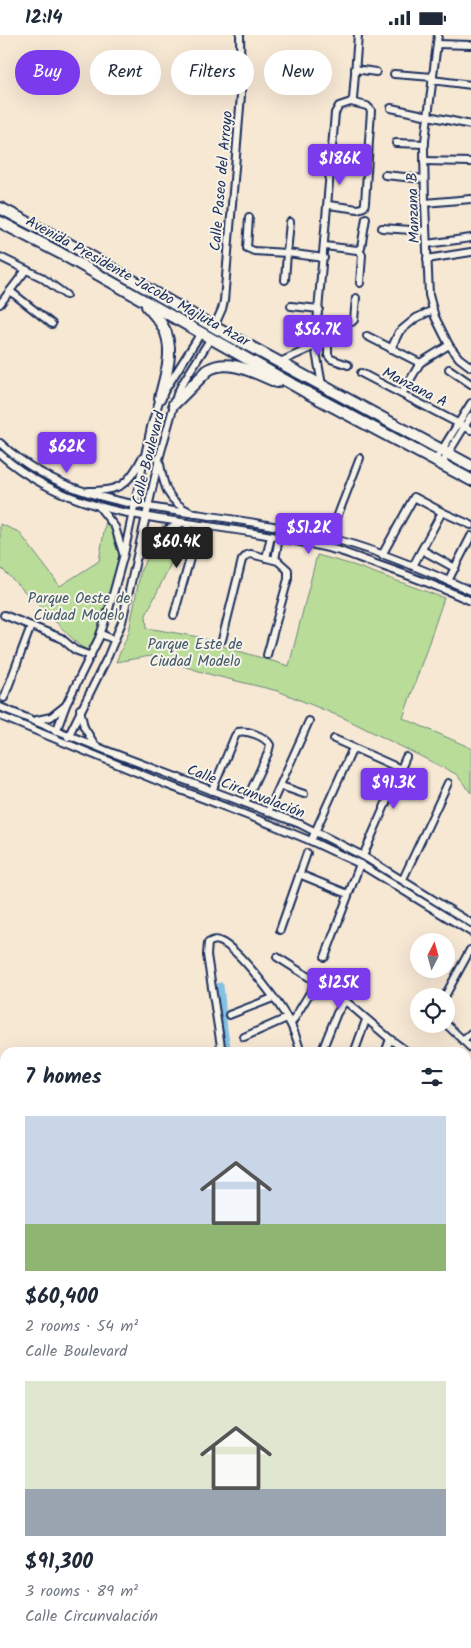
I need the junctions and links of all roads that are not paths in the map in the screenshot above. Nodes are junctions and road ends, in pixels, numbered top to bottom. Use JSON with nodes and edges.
{"nodes":[{"id":1,"x":240,"y":35,"type":"edge"},
{"id":2,"x":358,"y":35,"type":"edge"},
{"id":3,"x":438,"y":35,"type":"edge"},
{"id":4,"x":437,"y":44,"type":"junction"},
{"id":5,"x":471,"y":45,"type":"edge"},
{"id":6,"x":355,"y":69,"type":"junction"},
{"id":7,"x":376,"y":72,"type":"dead end"},
{"id":8,"x":394,"y":74,"type":"dead end"},
{"id":9,"x":432,"y":78,"type":"junction"},
{"id":10,"x":471,"y":85,"type":"edge"},
{"id":11,"x":351,"y":102,"type":"junction"},
{"id":12,"x":391,"y":108,"type":"dead end"},
{"id":13,"x":428,"y":116,"type":"junction"},
{"id":14,"x":471,"y":125,"type":"edge"},
{"id":15,"x":396,"y":143,"type":"dead end"},
{"id":16,"x":425,"y":144,"type":"junction"},
{"id":17,"x":424,"y":161,"type":"junction"},
{"id":18,"x":471,"y":162,"type":"edge"},
{"id":19,"x":385,"y":175,"type":"dead end"},
{"id":20,"x":424,"y":179,"type":"junction"},
{"id":21,"x":471,"y":199,"type":"edge"},
{"id":22,"x":424,"y":203,"type":"junction"},
{"id":23,"x":328,"y":205,"type":"junction"},
{"id":24,"x":0,"y":209,"type":"edge"},
{"id":25,"x":249,"y":217,"type":"dead end"},
{"id":26,"x":366,"y":218,"type":"dead end"},
{"id":27,"x":0,"y":222,"type":"edge"},
{"id":28,"x":290,"y":222,"type":"dead end"},
{"id":29,"x":382,"y":228,"type":"dead end"},
{"id":30,"x":426,"y":231,"type":"junction"},
{"id":31,"x":471,"y":238,"type":"edge"},
{"id":32,"x":427,"y":244,"type":"junction"},
{"id":33,"x":325,"y":246,"type":"junction"},
{"id":34,"x":359,"y":250,"type":"junction"},
{"id":35,"x":287,"y":253,"type":"junction"},
{"id":36,"x":471,"y":253,"type":"edge"},
{"id":37,"x":0,"y":257,"type":"edge"},
{"id":38,"x":324,"y":257,"type":"junction"},
{"id":39,"x":428,"y":259,"type":"junction"},
{"id":40,"x":26,"y":270,"type":"junction"},
{"id":41,"x":285,"y":280,"type":"dead end"},
{"id":42,"x":360,"y":283,"type":"dead end"},
{"id":43,"x":10,"y":291,"type":"junction"},
{"id":44,"x":66,"y":295,"type":"dead end"},
{"id":45,"x":356,"y":297,"type":"dead end"},
{"id":46,"x":142,"y":300,"type":"junction"},
{"id":47,"x":1,"y":301,"type":"edge"},
{"id":48,"x":291,"y":306,"type":"dead end"},
{"id":49,"x":319,"y":309,"type":"junction"},
{"id":50,"x":432,"y":310,"type":"junction"},
{"id":51,"x":318,"y":322,"type":"junction"},
{"id":52,"x":328,"y":323,"type":"junction"},
{"id":53,"x":52,"y":324,"type":"dead end"},
{"id":54,"x":214,"y":327,"type":"junction"},
{"id":55,"x":201,"y":333,"type":"junction"},
{"id":56,"x":366,"y":336,"type":"dead end"},
{"id":57,"x":211,"y":339,"type":"junction"},
{"id":58,"x":449,"y":345,"type":"junction"},
{"id":59,"x":315,"y":346,"type":"junction"},
{"id":60,"x":391,"y":349,"type":"junction"},
{"id":61,"x":280,"y":362,"type":"junction"},
{"id":62,"x":420,"y":363,"type":"junction"},
{"id":63,"x":348,"y":365,"type":"dead end"},
{"id":64,"x":471,"y":367,"type":"edge"},
{"id":65,"x":449,"y":369,"type":"dead end"},
{"id":66,"x":361,"y":373,"type":"dead end"},
{"id":67,"x":471,"y":384,"type":"edge"},
{"id":68,"x":322,"y":385,"type":"junction"},
{"id":69,"x":304,"y":391,"type":"junction"},
{"id":70,"x":402,"y":393,"type":"junction"},
{"id":71,"x":160,"y":398,"type":"junction"},
{"id":72,"x":471,"y":403,"type":"edge"},
{"id":73,"x":174,"y":404,"type":"junction"},
{"id":74,"x":471,"y":416,"type":"edge"},
{"id":75,"x":458,"y":423,"type":"junction"},
{"id":76,"x":468,"y":428,"type":"edge"},
{"id":77,"x":0,"y":443,"type":"edge"},
{"id":78,"x":146,"y":450,"type":"junction"},
{"id":79,"x":446,"y":451,"type":"junction"},
{"id":80,"x":0,"y":454,"type":"edge"},
{"id":81,"x":159,"y":459,"type":"junction"},
{"id":82,"x":360,"y":459,"type":"dead end"},
{"id":83,"x":438,"y":463,"type":"junction"},
{"id":84,"x":471,"y":465,"type":"edge"},
{"id":85,"x":471,"y":480,"type":"edge"},
{"id":86,"x":83,"y":491,"type":"junction"},
{"id":87,"x":134,"y":505,"type":"junction"},
{"id":88,"x":100,"y":507,"type":"junction"},
{"id":89,"x":149,"y":507,"type":"junction"},
{"id":90,"x":442,"y":512,"type":"junction"},
{"id":91,"x":132,"y":513,"type":"junction"},
{"id":92,"x":194,"y":514,"type":"junction"},
{"id":93,"x":147,"y":516,"type":"junction"},
{"id":94,"x":184,"y":523,"type":"junction"},
{"id":95,"x":260,"y":524,"type":"junction"},
{"id":96,"x":471,"y":525,"type":"edge"},
{"id":97,"x":258,"y":534,"type":"junction"},
{"id":98,"x":271,"y":536,"type":"junction"},
{"id":99,"x":471,"y":536,"type":"edge"},
{"id":100,"x":279,"y":537,"type":"junction"},
{"id":101,"x":329,"y":538,"type":"junction"},
{"id":102,"x":422,"y":550,"type":"junction"},
{"id":103,"x":124,"y":554,"type":"junction"},
{"id":104,"x":382,"y":555,"type":"junction"},
{"id":105,"x":138,"y":556,"type":"junction"},
{"id":106,"x":266,"y":558,"type":"junction"},
{"id":107,"x":275,"y":560,"type":"junction"},
{"id":108,"x":412,"y":566,"type":"junction"},
{"id":109,"x":455,"y":568,"type":"junction"},
{"id":110,"x":448,"y":581,"type":"junction"},
{"id":111,"x":471,"y":591,"type":"edge"},
{"id":112,"x":471,"y":601,"type":"edge"},
{"id":113,"x":4,"y":615,"type":"dead end"},
{"id":114,"x":174,"y":615,"type":"dead end"},
{"id":115,"x":31,"y":626,"type":"junction"},
{"id":116,"x":101,"y":634,"type":"junction"},
{"id":117,"x":115,"y":640,"type":"junction"},
{"id":118,"x":222,"y":640,"type":"dead end"},
{"id":119,"x":91,"y":655,"type":"junction"},
{"id":120,"x":267,"y":655,"type":"dead end"},
{"id":121,"x":4,"y":698,"type":"dead end"},
{"id":122,"x":66,"y":705,"type":"junction"},
{"id":123,"x":0,"y":707,"type":"edge"},
{"id":124,"x":80,"y":709,"type":"junction"},
{"id":125,"x":0,"y":716,"type":"edge"},
{"id":126,"x":35,"y":720,"type":"junction"},
{"id":127,"x":309,"y":721,"type":"dead end"},
{"id":128,"x":55,"y":734,"type":"junction"},
{"id":129,"x":69,"y":735,"type":"junction"},
{"id":130,"x":334,"y":739,"type":"dead end"},
{"id":131,"x":65,"y":742,"type":"junction"},
{"id":132,"x":96,"y":746,"type":"junction"},
{"id":133,"x":352,"y":748,"type":"junction"},
{"id":134,"x":406,"y":757,"type":"dead end"},
{"id":135,"x":401,"y":769,"type":"junction"},
{"id":136,"x":448,"y":783,"type":"dead end"},
{"id":137,"x":281,"y":786,"type":"junction"},
{"id":138,"x":212,"y":791,"type":"junction"},
{"id":139,"x":304,"y":794,"type":"dead end"},
{"id":140,"x":245,"y":803,"type":"junction"},
{"id":141,"x":268,"y":812,"type":"junction"},
{"id":142,"x":315,"y":832,"type":"junction"},
{"id":143,"x":311,"y":841,"type":"junction"},
{"id":144,"x":307,"y":853,"type":"dead end"},
{"id":145,"x":363,"y":855,"type":"junction"},
{"id":146,"x":360,"y":865,"type":"junction"},
{"id":147,"x":300,"y":874,"type":"junction"},
{"id":148,"x":403,"y":879,"type":"junction"},
{"id":149,"x":348,"y":894,"type":"junction"},
{"id":150,"x":471,"y":923,"type":"edge"},
{"id":151,"x":280,"y":930,"type":"dead end"},
{"id":152,"x":471,"y":931,"type":"edge"},
{"id":153,"x":470,"y":950,"type":"edge"},
{"id":154,"x":277,"y":957,"type":"dead end"},
{"id":155,"x":325,"y":957,"type":"dead end"},
{"id":156,"x":318,"y":981,"type":"junction"},
{"id":157,"x":449,"y":988,"type":"edge"},
{"id":158,"x":273,"y":998,"type":"junction"},
{"id":159,"x":345,"y":1001,"type":"junction"},
{"id":160,"x":230,"y":1015,"type":"dead end"},
{"id":161,"x":366,"y":1020,"type":"junction"},
{"id":162,"x":289,"y":1021,"type":"junction"},
{"id":163,"x":455,"y":1032,"type":"edge"},
{"id":164,"x":471,"y":1033,"type":"edge"},
{"id":165,"x":244,"y":1037,"type":"dead end"},
{"id":166,"x":390,"y":1039,"type":"junction"},
{"id":167,"x":463,"y":1040,"type":"junction"},
{"id":168,"x":221,"y":1047,"type":"edge"},
{"id":169,"x":299,"y":1047,"type":"edge"},
{"id":170,"x":323,"y":1047,"type":"edge"},
{"id":171,"x":356,"y":1047,"type":"edge"},
{"id":172,"x":387,"y":1047,"type":"edge"},
{"id":173,"x":401,"y":1047,"type":"edge"},
{"id":174,"x":470,"y":1047,"type":"edge"}],
"edges":[{"from":1,"to":54,"type":"street","name":"Calle Paseo del Arroyo"},
{"from":2,"to":6,"type":"street"},
{"from":3,"to":4,"type":"street","name":"Manzana B"},
{"from":4,"to":5,"type":"street"},
{"from":4,"to":9,"type":"street","name":"Manzana B"},
{"from":6,"to":7,"type":"street"},
{"from":6,"to":11,"type":"street"},
{"from":8,"to":9,"type":"street"},
{"from":9,"to":10,"type":"street"},
{"from":9,"to":13,"type":"street","name":"Manzana B"},
{"from":11,"to":23,"type":"street"},
{"from":11,"to":23,"type":"street"},
{"from":12,"to":13,"type":"street"},
{"from":13,"to":14,"type":"street"},
{"from":13,"to":16,"type":"street","name":"Manzana B"},
{"from":15,"to":16,"type":"street"},
{"from":16,"to":17,"type":"street","name":"Manzana B"},
{"from":17,"to":18,"type":"street"},
{"from":17,"to":20,"type":"street","name":"Manzana B"},
{"from":19,"to":20,"type":"street"},
{"from":20,"to":22,"type":"street","name":"Manzana B"},
{"from":21,"to":22,"type":"street"},
{"from":22,"to":30,"type":"street","name":"Manzana B"},
{"from":23,"to":33,"type":"street"},
{"from":24,"to":54,"type":"main road","name":"Avenida Presidente Jacobo Majluta Azar"},
{"from":25,"to":35,"type":"street"},
{"from":26,"to":34,"type":"street"},
{"from":27,"to":46,"type":"main road","name":"Avenida Presidente Jacobo Majluta Azar"},
{"from":28,"to":35,"type":"street"},
{"from":29,"to":30,"type":"street"},
{"from":30,"to":32,"type":"street","name":"Manzana B"},
{"from":31,"to":32,"type":"street"},
{"from":32,"to":39,"type":"street","name":"Manzana B"},
{"from":33,"to":34,"type":"street"},
{"from":33,"to":38,"type":"street"},
{"from":34,"to":42,"type":"street"},
{"from":35,"to":38,"type":"street"},
{"from":35,"to":41,"type":"street"},
{"from":36,"to":39,"type":"street"},
{"from":37,"to":40,"type":"street"},
{"from":38,"to":49,"type":"street"},
{"from":39,"to":50,"type":"street","name":"Manzana B"},
{"from":40,"to":43,"type":"street"},
{"from":40,"to":44,"type":"street"},
{"from":43,"to":47,"type":"street"},
{"from":43,"to":53,"type":"street"},
{"from":45,"to":52,"type":"street"},
{"from":46,"to":55,"type":"main road","name":"Avenida Presidente Jacobo Majluta Azar"},
{"from":46,"to":71,"type":"main road"},
{"from":48,"to":49,"type":"street"},
{"from":49,"to":51,"type":"street"},
{"from":50,"to":58,"type":"street","name":"Manzana B"},
{"from":50,"to":60,"type":"street"},
{"from":51,"to":52,"type":"street"},
{"from":51,"to":59,"type":"street"},
{"from":52,"to":63,"type":"street"},
{"from":54,"to":61,"type":"main road","name":"Avenida Presidente Jacobo Majluta Azar"},
{"from":55,"to":57,"type":"main road","name":"Avenida Presidente Jacobo Majluta Azar"},
{"from":55,"to":71,"type":"street","name":"Calle Boulevard"},
{"from":56,"to":60,"type":"street"},
{"from":57,"to":69,"type":"main road","name":"Avenida Presidente Jacobo Majluta Azar"},
{"from":57,"to":73,"type":"street","name":"Calle Boulevard"},
{"from":58,"to":62,"type":"street"},
{"from":58,"to":64,"type":"street","name":"Manzana B"},
{"from":59,"to":61,"type":"street"},
{"from":59,"to":68,"type":"street"},
{"from":60,"to":62,"type":"street"},
{"from":61,"to":68,"type":"main road","name":"Avenida Presidente Jacobo Majluta Azar"},
{"from":62,"to":70,"type":"street"},
{"from":65,"to":67,"type":"street"},
{"from":66,"to":70,"type":"street","name":"Manzana A"},
{"from":68,"to":79,"type":"main road","name":"Avenida Presidente Jacobo Majluta Azar"},
{"from":69,"to":73,"type":"main road"},
{"from":69,"to":83,"type":"main road","name":"Avenida Presidente Jacobo Majluta Azar"},
{"from":70,"to":75,"type":"street","name":"Manzana A"},
{"from":71,"to":78,"type":"street","name":"Calle Boulevard"},
{"from":72,"to":75,"type":"street"},
{"from":73,"to":81,"type":"street","name":"Calle Boulevard"},
{"from":74,"to":76,"type":"street"},
{"from":75,"to":76,"type":"street","name":"Manzana A"},
{"from":75,"to":79,"type":"street"},
{"from":76,"to":79,"type":"street"},
{"from":77,"to":86,"type":"street"},
{"from":78,"to":86,"type":"street"},
{"from":78,"to":87,"type":"street","name":"Calle Boulevard"},
{"from":79,"to":83,"type":"street"},
{"from":79,"to":84,"type":"main road","name":"Avenida Presidente Jacobo Majluta Azar"},
{"from":80,"to":88,"type":"street"},
{"from":81,"to":89,"type":"street","name":"Calle Boulevard"},
{"from":81,"to":92,"type":"street"},
{"from":82,"to":101,"type":"street"},
{"from":83,"to":85,"type":"main road","name":"Avenida Presidente Jacobo Majluta Azar"},
{"from":86,"to":87,"type":"street"},
{"from":87,"to":89,"type":"street"},
{"from":87,"to":91,"type":"street","name":"Calle Boulevard"},
{"from":88,"to":91,"type":"street"},
{"from":88,"to":103,"type":"street"},
{"from":89,"to":92,"type":"street"},
{"from":89,"to":93,"type":"street","name":"Calle Boulevard"},
{"from":90,"to":96,"type":"street"},
{"from":90,"to":102,"type":"street"},
{"from":90,"to":104,"type":"street"},
{"from":91,"to":93,"type":"street"},
{"from":91,"to":103,"type":"street","name":"Calle Boulevard"},
{"from":92,"to":95,"type":"street"},
{"from":93,"to":94,"type":"street"},
{"from":93,"to":105,"type":"street","name":"Calle Boulevard"},
{"from":94,"to":97,"type":"street"},
{"from":94,"to":105,"type":"street"},
{"from":94,"to":114,"type":"street"},
{"from":95,"to":97,"type":"street"},
{"from":95,"to":101,"type":"street"},
{"from":97,"to":98,"type":"street"},
{"from":98,"to":100,"type":"street"},
{"from":98,"to":106,"type":"street"},
{"from":99,"to":109,"type":"street"},
{"from":100,"to":107,"type":"street"},
{"from":100,"to":112,"type":"street"},
{"from":101,"to":104,"type":"street"},
{"from":102,"to":108,"type":"street"},
{"from":102,"to":109,"type":"street"},
{"from":103,"to":116,"type":"street","name":"Calle Boulevard"},
{"from":104,"to":108,"type":"street"},
{"from":105,"to":117,"type":"street","name":"Calle Boulevard"},
{"from":106,"to":107,"type":"street"},
{"from":106,"to":118,"type":"street"},
{"from":107,"to":120,"type":"street"},
{"from":108,"to":110,"type":"street"},
{"from":109,"to":110,"type":"street"},
{"from":110,"to":111,"type":"street"},
{"from":113,"to":115,"type":"street"},
{"from":115,"to":119,"type":"street"},
{"from":115,"to":121,"type":"street"},
{"from":116,"to":117,"type":"street"},
{"from":116,"to":119,"type":"street","name":"Calle Boulevard"},
{"from":117,"to":124,"type":"street","name":"Calle Boulevard"},
{"from":119,"to":122,"type":"street","name":"Calle Boulevard"},
{"from":122,"to":126,"type":"street"},
{"from":122,"to":128,"type":"street","name":"Calle Boulevard"},
{"from":123,"to":126,"type":"street","name":"Calle Circunvalación"},
{"from":124,"to":129,"type":"street","name":"Calle Boulevard"},
{"from":124,"to":132,"type":"street"},
{"from":125,"to":128,"type":"street","name":"Calle Circunvalación"},
{"from":126,"to":128,"type":"street","name":"Calle Circunvalación"},
{"from":127,"to":137,"type":"street"},
{"from":128,"to":129,"type":"street","name":"Calle Circunvalación"},
{"from":128,"to":131,"type":"street","name":"Calle Circunvalación"},
{"from":129,"to":131,"type":"street","name":"Calle Boulevard"},
{"from":129,"to":132,"type":"street","name":"Calle Circunvalación"},
{"from":130,"to":133,"type":"street"},
{"from":131,"to":143,"type":"street","name":"Calle Circunvalación"},
{"from":132,"to":138,"type":"street","name":"Calle Circunvalación"},
{"from":133,"to":135,"type":"street"},
{"from":133,"to":142,"type":"street"},
{"from":134,"to":135,"type":"street"},
{"from":135,"to":145,"type":"street"},
{"from":136,"to":148,"type":"street"},
{"from":137,"to":139,"type":"street"},
{"from":137,"to":141,"type":"street"},
{"from":138,"to":140,"type":"street","name":"Calle Circunvalación"},
{"from":138,"to":140,"type":"street"},
{"from":140,"to":141,"type":"street","name":"Calle Circunvalación"},
{"from":141,"to":142,"type":"street","name":"Calle Circunvalación"},
{"from":142,"to":143,"type":"street"},
{"from":142,"to":145,"type":"street","name":"Calle Circunvalación"},
{"from":143,"to":146,"type":"street","name":"Calle Circunvalación"},
{"from":144,"to":147,"type":"street"},
{"from":145,"to":148,"type":"street","name":"Calle Circunvalación"},
{"from":146,"to":149,"type":"street"},
{"from":146,"to":152,"type":"street","name":"Calle Circunvalación"},
{"from":147,"to":149,"type":"street"},
{"from":147,"to":151,"type":"street"},
{"from":148,"to":150,"type":"street","name":"Calle Circunvalación"},
{"from":149,"to":155,"type":"street"},
{"from":153,"to":157,"type":"street"},
{"from":154,"to":156,"type":"street"},
{"from":156,"to":159,"type":"street"},
{"from":156,"to":162,"type":"street"},
{"from":158,"to":160,"type":"street"},
{"from":158,"to":162,"type":"street"},
{"from":158,"to":168,"type":"street"},
{"from":159,"to":161,"type":"street"},
{"from":159,"to":170,"type":"street"},
{"from":161,"to":166,"type":"street"},
{"from":161,"to":171,"type":"street"},
{"from":162,"to":165,"type":"street"},
{"from":162,"to":169,"type":"street"},
{"from":163,"to":167,"type":"street"},
{"from":164,"to":167,"type":"street"},
{"from":166,"to":172,"type":"street"},
{"from":166,"to":173,"type":"street"},
{"from":167,"to":174,"type":"street"}]}
